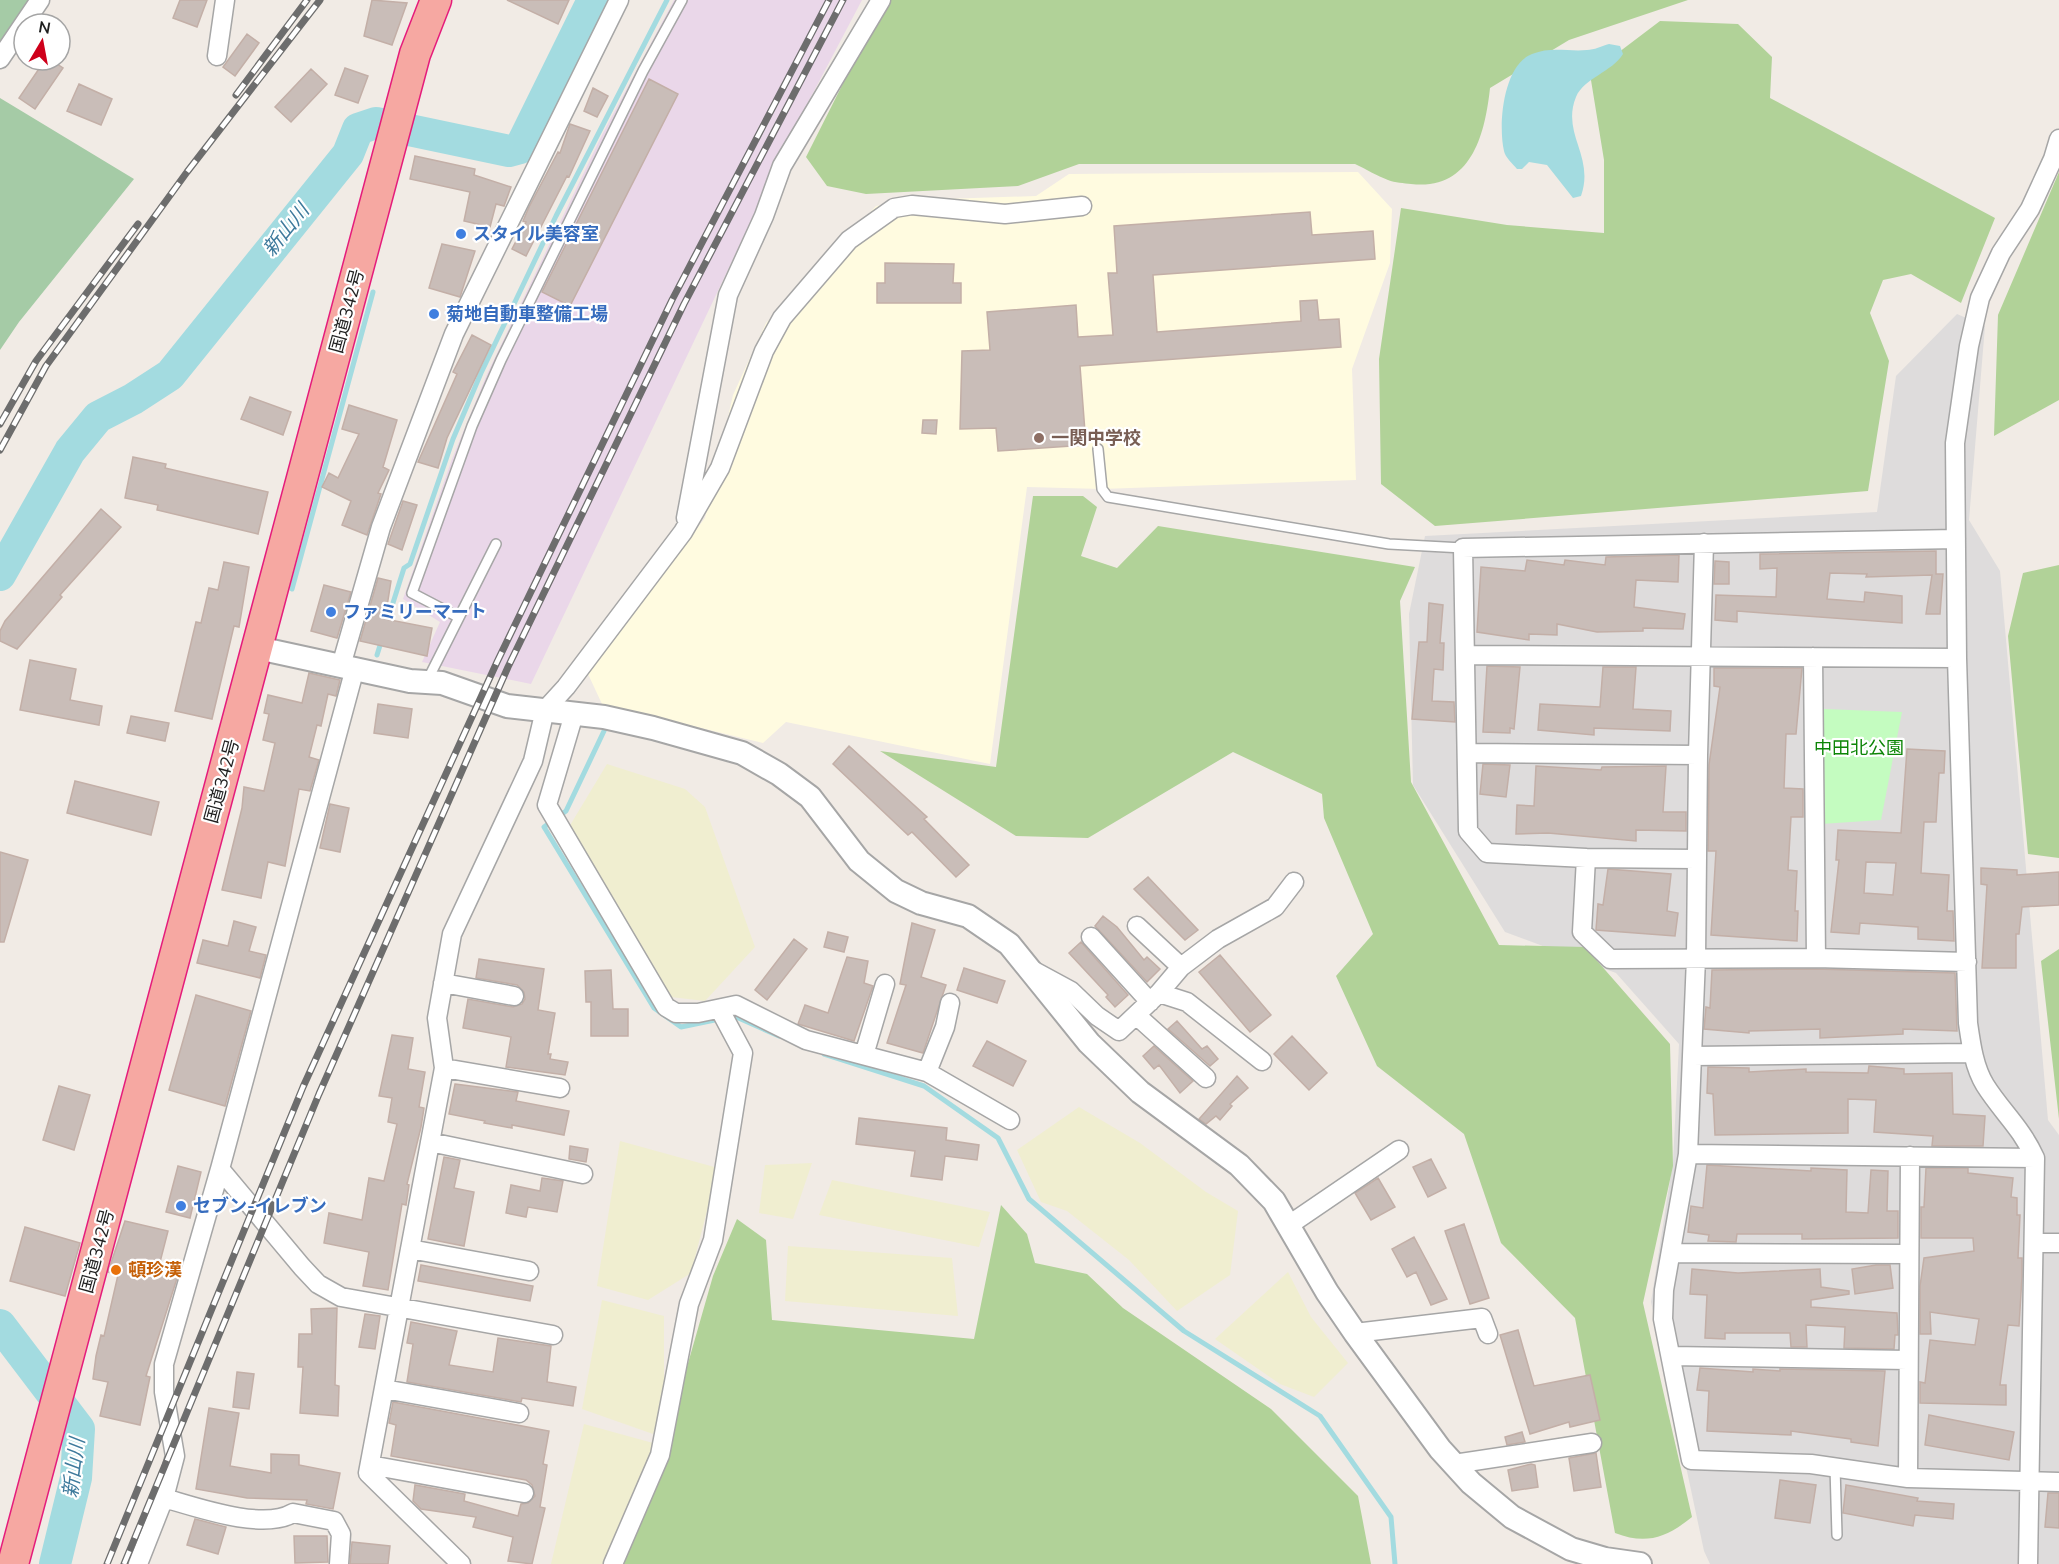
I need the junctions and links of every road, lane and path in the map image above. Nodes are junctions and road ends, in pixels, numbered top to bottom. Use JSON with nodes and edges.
{"nodes":[{"id":1,"x":40,"y":0,"type":"edge"},
{"id":2,"x":225,"y":0,"type":"edge"},
{"id":3,"x":436,"y":0,"type":"edge"},
{"id":4,"x":619,"y":0,"type":"edge"},
{"id":5,"x":682,"y":0,"type":"edge"},
{"id":6,"x":881,"y":0,"type":"edge"},
{"id":7,"x":217,"y":56,"type":"dead end"},
{"id":8,"x":0,"y":59,"type":"edge"},
{"id":9,"x":2059,"y":139,"type":"edge"},
{"id":10,"x":1082,"y":206,"type":"dead end"},
{"id":11,"x":1098,"y":449,"type":"dead end"},
{"id":12,"x":683,"y":532,"type":"junction"},
{"id":13,"x":1956,"y":539,"type":"junction"},
{"id":14,"x":1704,"y":543,"type":"junction"},
{"id":15,"x":496,"y":544,"type":"dead end"},
{"id":16,"x":1463,"y":548,"type":"junction"},
{"id":17,"x":458,"y":617,"type":"junction"},
{"id":18,"x":258,"y":648,"type":"junction"},
{"id":19,"x":1467,"y":655,"type":"junction"},
{"id":20,"x":1700,"y":656,"type":"junction"},
{"id":21,"x":1813,"y":657,"type":"junction"},
{"id":22,"x":1957,"y":658,"type":"junction"},
{"id":23,"x":348,"y":667,"type":"junction"},
{"id":24,"x":426,"y":682,"type":"junction"},
{"id":25,"x":545,"y":710,"type":"junction"},
{"id":26,"x":574,"y":714,"type":"junction"},
{"id":27,"x":1467,"y":753,"type":"junction"},
{"id":28,"x":1698,"y":755,"type":"junction"},
{"id":29,"x":1586,"y":858,"type":"junction"},
{"id":30,"x":1696,"y":859,"type":"junction"},
{"id":31,"x":1294,"y":882,"type":"dead end"},
{"id":32,"x":1137,"y":926,"type":"dead end"},
{"id":33,"x":1091,"y":937,"type":"dead end"},
{"id":34,"x":1696,"y":958,"type":"junction"},
{"id":35,"x":1816,"y":958,"type":"junction"},
{"id":36,"x":1967,"y":962,"type":"junction"},
{"id":37,"x":1181,"y":967,"type":"junction"},
{"id":38,"x":1029,"y":968,"type":"junction"},
{"id":39,"x":443,"y":983,"type":"junction"},
{"id":40,"x":885,"y":984,"type":"dead end"},
{"id":41,"x":514,"y":996,"type":"dead end"},
{"id":42,"x":1154,"y":997,"type":"junction"},
{"id":43,"x":951,"y":1004,"type":"dead end"},
{"id":44,"x":720,"y":1010,"type":"junction"},
{"id":45,"x":1136,"y":1015,"type":"junction"},
{"id":46,"x":1972,"y":1053,"type":"junction"},
{"id":47,"x":864,"y":1055,"type":"junction"},
{"id":48,"x":1693,"y":1056,"type":"junction"},
{"id":49,"x":1262,"y":1061,"type":"dead end"},
{"id":50,"x":444,"y":1068,"type":"junction"},
{"id":51,"x":927,"y":1072,"type":"junction"},
{"id":52,"x":1206,"y":1078,"type":"dead end"},
{"id":53,"x":560,"y":1088,"type":"dead end"},
{"id":54,"x":1010,"y":1120,"type":"dead end"},
{"id":55,"x":430,"y":1142,"type":"junction"},
{"id":56,"x":1399,"y":1150,"type":"dead end"},
{"id":57,"x":1688,"y":1154,"type":"junction"},
{"id":58,"x":1910,"y":1156,"type":"junction"},
{"id":59,"x":2035,"y":1158,"type":"junction"},
{"id":60,"x":220,"y":1168,"type":"junction"},
{"id":61,"x":582,"y":1174,"type":"dead end"},
{"id":62,"x":1289,"y":1225,"type":"junction"},
{"id":63,"x":2034,"y":1244,"type":"junction"},
{"id":64,"x":2059,"y":1244,"type":"edge"},
{"id":65,"x":410,"y":1250,"type":"junction"},
{"id":66,"x":1671,"y":1253,"type":"junction"},
{"id":67,"x":1909,"y":1254,"type":"junction"},
{"id":68,"x":529,"y":1271,"type":"dead end"},
{"id":69,"x":400,"y":1306,"type":"junction"},
{"id":70,"x":1355,"y":1334,"type":"junction"},
{"id":71,"x":1488,"y":1334,"type":"dead end"},
{"id":72,"x":553,"y":1335,"type":"dead end"},
{"id":73,"x":1671,"y":1356,"type":"junction"},
{"id":74,"x":1907,"y":1360,"type":"junction"},
{"id":75,"x":384,"y":1389,"type":"junction"},
{"id":76,"x":519,"y":1413,"type":"dead end"},
{"id":77,"x":1592,"y":1443,"type":"dead end"},
{"id":78,"x":1454,"y":1464,"type":"junction"},
{"id":79,"x":370,"y":1465,"type":"junction"},
{"id":80,"x":1835,"y":1467,"type":"junction"},
{"id":81,"x":1908,"y":1478,"type":"junction"},
{"id":82,"x":2031,"y":1482,"type":"junction"},
{"id":83,"x":2059,"y":1482,"type":"edge"},
{"id":84,"x":524,"y":1493,"type":"dead end"},
{"id":85,"x":164,"y":1497,"type":"junction"},
{"id":86,"x":1837,"y":1535,"type":"dead end"},
{"id":87,"x":13,"y":1564,"type":"edge"},
{"id":88,"x":138,"y":1564,"type":"edge"},
{"id":89,"x":339,"y":1564,"type":"edge"},
{"id":90,"x":461,"y":1564,"type":"edge"},
{"id":91,"x":613,"y":1564,"type":"edge"},
{"id":92,"x":1640,"y":1564,"type":"edge"},
{"id":93,"x":2028,"y":1564,"type":"edge"}],
"edges":[{"from":1,"to":8,"type":"street"},
{"from":2,"to":7,"type":"street"},
{"from":3,"to":18,"type":"highway","name":"国道342号"},
{"from":4,"to":23,"type":"street"},
{"from":5,"to":17,"type":"lane"},
{"from":6,"to":12,"type":"street"},
{"from":9,"to":13,"type":"street"},
{"from":10,"to":12,"type":"street"},
{"from":11,"to":16,"type":"lane"},
{"from":12,"to":25,"type":"street"},
{"from":13,"to":14,"type":"street"},
{"from":13,"to":22,"type":"street"},
{"from":14,"to":16,"type":"street"},
{"from":14,"to":20,"type":"street"},
{"from":15,"to":17,"type":"lane"},
{"from":16,"to":19,"type":"street"},
{"from":17,"to":24,"type":"lane"},
{"from":18,"to":23,"type":"street"},
{"from":18,"to":87,"type":"highway","name":"国道342号"},
{"from":19,"to":20,"type":"street"},
{"from":19,"to":27,"type":"street"},
{"from":20,"to":21,"type":"street"},
{"from":20,"to":28,"type":"street"},
{"from":21,"to":22,"type":"street"},
{"from":21,"to":35,"type":"street"},
{"from":22,"to":36,"type":"street"},
{"from":23,"to":24,"type":"street"},
{"from":23,"to":60,"type":"street"},
{"from":24,"to":25,"type":"street"},
{"from":25,"to":26,"type":"street"},
{"from":25,"to":39,"type":"street"},
{"from":26,"to":38,"type":"street"},
{"from":26,"to":44,"type":"street"},
{"from":27,"to":28,"type":"street"},
{"from":27,"to":29,"type":"street"},
{"from":28,"to":30,"type":"street"},
{"from":29,"to":30,"type":"street"},
{"from":29,"to":34,"type":"street"},
{"from":30,"to":34,"type":"street"},
{"from":31,"to":37,"type":"street"},
{"from":32,"to":37,"type":"street"},
{"from":33,"to":42,"type":"street"},
{"from":34,"to":35,"type":"street"},
{"from":34,"to":48,"type":"street"},
{"from":35,"to":36,"type":"street"},
{"from":36,"to":46,"type":"street"},
{"from":37,"to":42,"type":"street"},
{"from":38,"to":45,"type":"street"},
{"from":38,"to":62,"type":"street"},
{"from":39,"to":41,"type":"street"},
{"from":39,"to":50,"type":"street"},
{"from":40,"to":47,"type":"street"},
{"from":42,"to":45,"type":"street"},
{"from":42,"to":49,"type":"street"},
{"from":43,"to":51,"type":"street"},
{"from":44,"to":47,"type":"street"},
{"from":44,"to":91,"type":"street"},
{"from":45,"to":52,"type":"street"},
{"from":46,"to":48,"type":"street"},
{"from":46,"to":59,"type":"street"},
{"from":47,"to":51,"type":"street"},
{"from":48,"to":57,"type":"street"},
{"from":50,"to":53,"type":"street"},
{"from":50,"to":55,"type":"street"},
{"from":51,"to":54,"type":"street"},
{"from":55,"to":61,"type":"street"},
{"from":55,"to":65,"type":"street"},
{"from":56,"to":62,"type":"street"},
{"from":57,"to":58,"type":"street"},
{"from":57,"to":66,"type":"street"},
{"from":58,"to":59,"type":"street"},
{"from":58,"to":67,"type":"street"},
{"from":59,"to":63,"type":"street"},
{"from":60,"to":69,"type":"street"},
{"from":60,"to":85,"type":"street"},
{"from":62,"to":70,"type":"street"},
{"from":63,"to":64,"type":"street"},
{"from":63,"to":82,"type":"street"},
{"from":65,"to":68,"type":"street"},
{"from":65,"to":69,"type":"street"},
{"from":66,"to":67,"type":"street"},
{"from":66,"to":73,"type":"street"},
{"from":67,"to":74,"type":"street"},
{"from":69,"to":72,"type":"street"},
{"from":69,"to":75,"type":"street"},
{"from":70,"to":71,"type":"street"},
{"from":70,"to":78,"type":"street"},
{"from":73,"to":74,"type":"street"},
{"from":73,"to":80,"type":"street"},
{"from":74,"to":81,"type":"street"},
{"from":75,"to":76,"type":"street"},
{"from":75,"to":79,"type":"street"},
{"from":77,"to":78,"type":"street"},
{"from":78,"to":92,"type":"street"},
{"from":79,"to":84,"type":"street"},
{"from":79,"to":90,"type":"street"},
{"from":80,"to":81,"type":"street"},
{"from":80,"to":86,"type":"lane"},
{"from":81,"to":82,"type":"street"},
{"from":82,"to":83,"type":"street"},
{"from":82,"to":93,"type":"street"},
{"from":85,"to":88,"type":"street"},
{"from":85,"to":89,"type":"street"}]}
